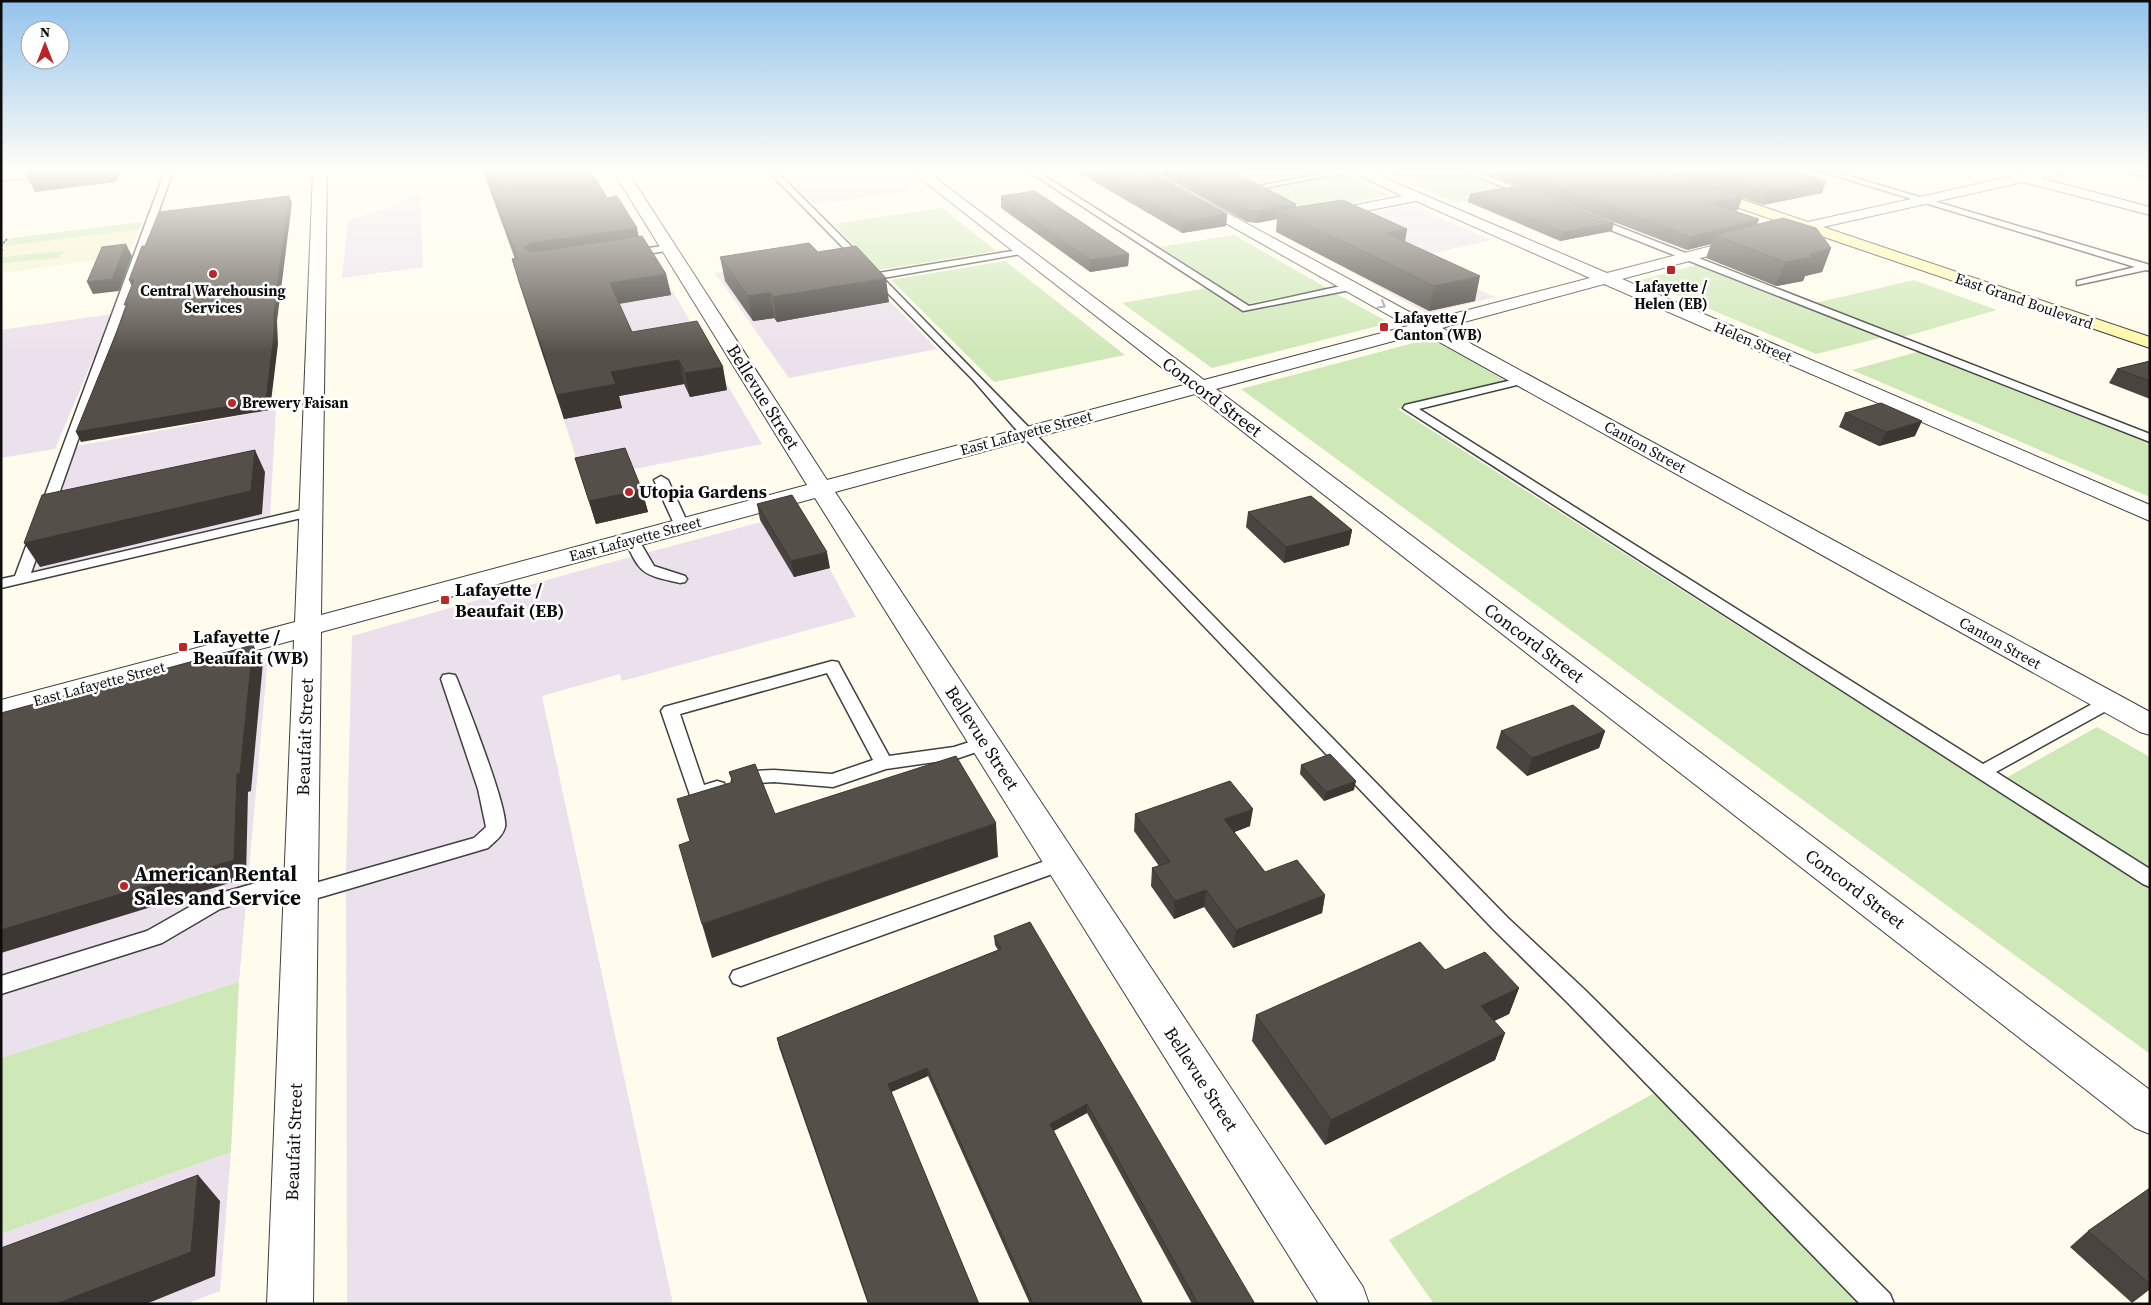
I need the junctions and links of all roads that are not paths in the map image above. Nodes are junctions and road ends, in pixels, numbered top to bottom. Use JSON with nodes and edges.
{"nodes":[{"id":1,"x":147,"y":232,"type":"edge"},
{"id":2,"x":318,"y":232,"type":"edge"},
{"id":3,"x":658,"y":232,"type":"edge"},
{"id":4,"x":832,"y":232,"type":"edge"},
{"id":5,"x":996,"y":232,"type":"edge"},
{"id":6,"x":1128,"y":232,"type":"edge"},
{"id":7,"x":1250,"y":232,"type":"edge"},
{"id":8,"x":1498,"y":232,"type":"edge"},
{"id":9,"x":1625,"y":232,"type":"edge"},
{"id":10,"x":1783,"y":232,"type":"edge"},
{"id":11,"x":1822,"y":232,"type":"edge"},
{"id":12,"x":2029,"y":232,"type":"edge"},
{"id":13,"x":668,"y":248,"type":"junction"},
{"id":14,"x":1021,"y":251,"type":"junction"},
{"id":15,"x":623,"y":255,"type":"edge"},
{"id":16,"x":1688,"y":257,"type":"junction"},
{"id":17,"x":2148,"y":267,"type":"edge"},
{"id":18,"x":876,"y":276,"type":"junction"},
{"id":19,"x":1606,"y":278,"type":"junction"},
{"id":20,"x":2080,"y":283,"type":"dead end"},
{"id":21,"x":1350,"y":287,"type":"junction"},
{"id":22,"x":1425,"y":327,"type":"junction"},
{"id":23,"x":2150,"y":343,"type":"edge"},
{"id":24,"x":1525,"y":380,"type":"junction"},
{"id":25,"x":1199,"y":386,"type":"junction"},
{"id":26,"x":1027,"y":433,"type":"junction"},
{"id":27,"x":2150,"y":438,"type":"edge"},
{"id":28,"x":662,"y":480,"type":"dead end"},
{"id":29,"x":821,"y":489,"type":"junction"},
{"id":30,"x":310,"y":512,"type":"junction"},
{"id":31,"x":2150,"y":514,"type":"edge"},
{"id":32,"x":682,"y":526,"type":"junction"},
{"id":33,"x":632,"y":540,"type":"junction"},
{"id":34,"x":20,"y":579,"type":"junction"},
{"id":35,"x":680,"y":579,"type":"dead end"},
{"id":36,"x":1,"y":584,"type":"edge"},
{"id":37,"x":309,"y":627,"type":"junction"},
{"id":38,"x":449,"y":679,"type":"dead end"},
{"id":39,"x":2109,"y":702,"type":"junction"},
{"id":40,"x":1,"y":710,"type":"edge"},
{"id":41,"x":2150,"y":725,"type":"edge"},
{"id":42,"x":985,"y":743,"type":"junction"},
{"id":43,"x":884,"y":763,"type":"junction"},
{"id":44,"x":1982,"y":772,"type":"junction"},
{"id":45,"x":1062,"y":863,"type":"junction"},
{"id":46,"x":2150,"y":879,"type":"edge"},
{"id":47,"x":301,"y":887,"type":"junction"},
{"id":48,"x":741,"y":977,"type":"dead end"},
{"id":49,"x":1,"y":985,"type":"edge"},
{"id":50,"x":2150,"y":1115,"type":"edge"},
{"id":51,"x":290,"y":1304,"type":"edge"},
{"id":52,"x":1346,"y":1304,"type":"edge"},
{"id":53,"x":1880,"y":1304,"type":"edge"}],
"edges":[{"from":1,"to":34,"type":"lane"},
{"from":2,"to":30,"type":"street","name":"Beaufait Street"},
{"from":3,"to":13,"type":"street","name":"Bellevue Street"},
{"from":4,"to":18,"type":"lane"},
{"from":5,"to":14,"type":"street","name":"Concord Street"},
{"from":6,"to":21,"type":"lane"},
{"from":7,"to":21,"type":"street","name":"Canton Street"},
{"from":8,"to":19,"type":"street","name":"Helen Street"},
{"from":9,"to":16,"type":"lane"},
{"from":10,"to":16,"type":"street","name":"East Lafayette Street"},
{"from":11,"to":23,"type":"main road","name":"East Grand Boulevard"},
{"from":12,"to":17,"type":"lane"},
{"from":13,"to":15,"type":"lane"},
{"from":13,"to":29,"type":"street","name":"Bellevue Street"},
{"from":14,"to":18,"type":"lane"},
{"from":14,"to":25,"type":"street","name":"Concord Street"},
{"from":16,"to":19,"type":"street","name":"East Lafayette Street"},
{"from":16,"to":27,"type":"lane"},
{"from":17,"to":20,"type":"lane"},
{"from":18,"to":26,"type":"lane"},
{"from":19,"to":22,"type":"street","name":"East Lafayette Street"},
{"from":19,"to":31,"type":"street","name":"Helen Street"},
{"from":21,"to":22,"type":"street","name":"Canton Street","one_way":true},
{"from":22,"to":24,"type":"street","name":"Canton Street"},
{"from":22,"to":25,"type":"street","name":"East Lafayette Street"},
{"from":24,"to":39,"type":"street","name":"Canton Street"},
{"from":24,"to":44,"type":"lane"},
{"from":25,"to":26,"type":"street","name":"East Lafayette Street"},
{"from":25,"to":50,"type":"street","name":"Concord Street"},
{"from":26,"to":29,"type":"street","name":"East Lafayette Street"},
{"from":26,"to":53,"type":"lane"},
{"from":28,"to":32,"type":"lane"},
{"from":29,"to":32,"type":"street","name":"East Lafayette Street"},
{"from":29,"to":42,"type":"street","name":"Bellevue Street"},
{"from":30,"to":34,"type":"lane"},
{"from":30,"to":37,"type":"street","name":"Beaufait Street"},
{"from":32,"to":33,"type":"street","name":"East Lafayette Street"},
{"from":33,"to":35,"type":"lane"},
{"from":33,"to":37,"type":"street","name":"East Lafayette Street"},
{"from":34,"to":36,"type":"lane"},
{"from":37,"to":40,"type":"street","name":"East Lafayette Street"},
{"from":37,"to":47,"type":"street","name":"Beaufait Street"},
{"from":38,"to":47,"type":"lane"},
{"from":39,"to":41,"type":"street","name":"Canton Street"},
{"from":39,"to":44,"type":"lane"},
{"from":42,"to":43,"type":"lane"},
{"from":42,"to":45,"type":"street","name":"Bellevue Street"},
{"from":43,"to":43,"type":"lane"},
{"from":44,"to":46,"type":"lane"},
{"from":45,"to":48,"type":"lane"},
{"from":45,"to":52,"type":"street","name":"Bellevue Street"},
{"from":47,"to":49,"type":"lane"},
{"from":47,"to":51,"type":"street","name":"Beaufait Street"}]}
